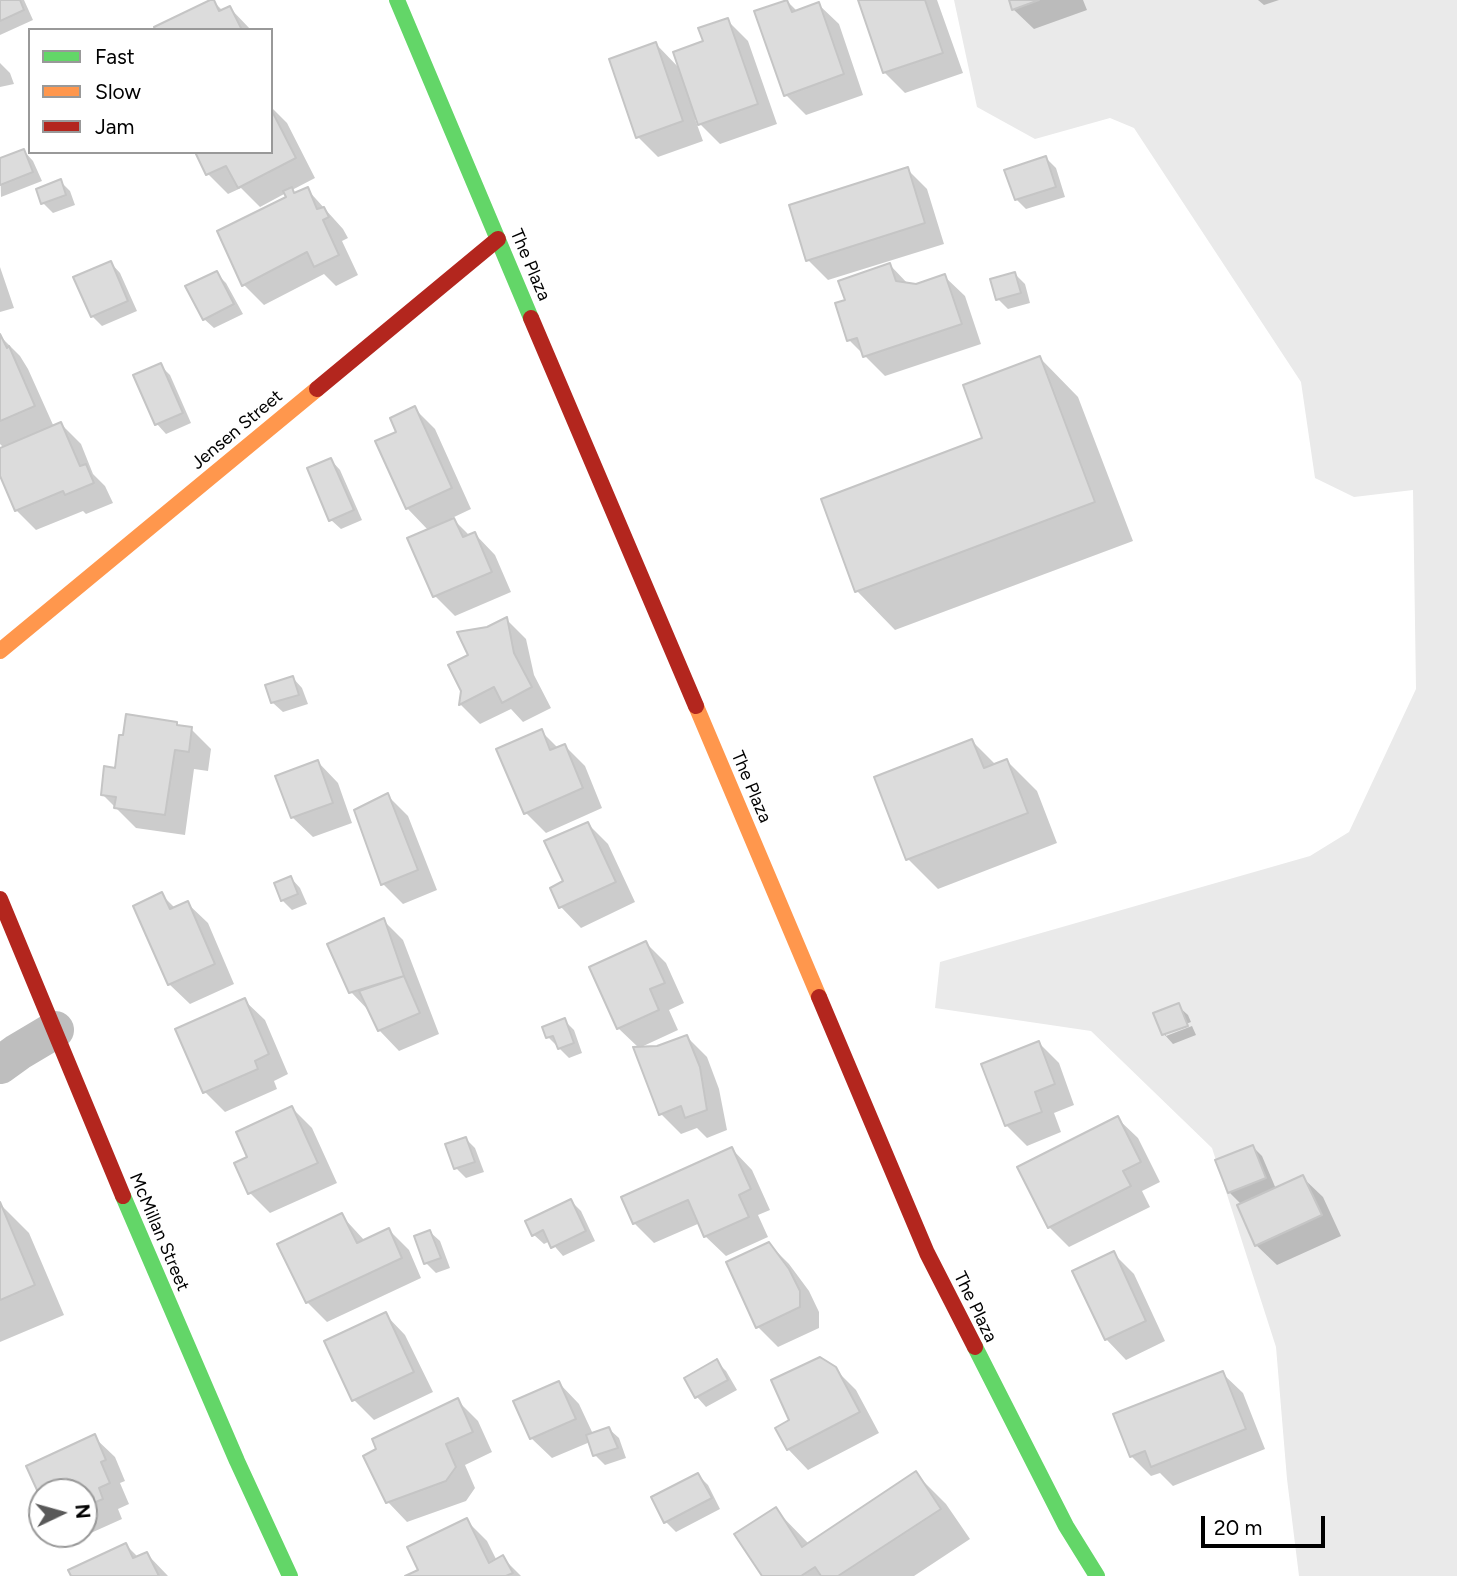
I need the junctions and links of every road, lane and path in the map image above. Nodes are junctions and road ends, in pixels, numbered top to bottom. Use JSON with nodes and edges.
{"nodes":[{"id":1,"x":397,"y":0,"type":"edge"},
{"id":2,"x":498,"y":239,"type":"junction"},
{"id":3,"x":0,"y":651,"type":"edge"},
{"id":4,"x":0,"y":899,"type":"edge"},
{"id":5,"x":55,"y":1030,"type":"junction"},
{"id":6,"x":0,"y":1065,"type":"edge"},
{"id":7,"x":290,"y":1576,"type":"edge"},
{"id":8,"x":1097,"y":1576,"type":"edge"}],
"edges":[{"from":1,"to":2,"type":"main road","name":"The Plaza"},
{"from":2,"to":3,"type":"main road","name":"Jensen Street"},
{"from":2,"to":8,"type":"main road","name":"The Plaza"},
{"from":4,"to":5,"type":"main road","name":"McMillan Street"},
{"from":5,"to":6,"type":"street"},
{"from":5,"to":7,"type":"main road","name":"McMillan Street"}]}
